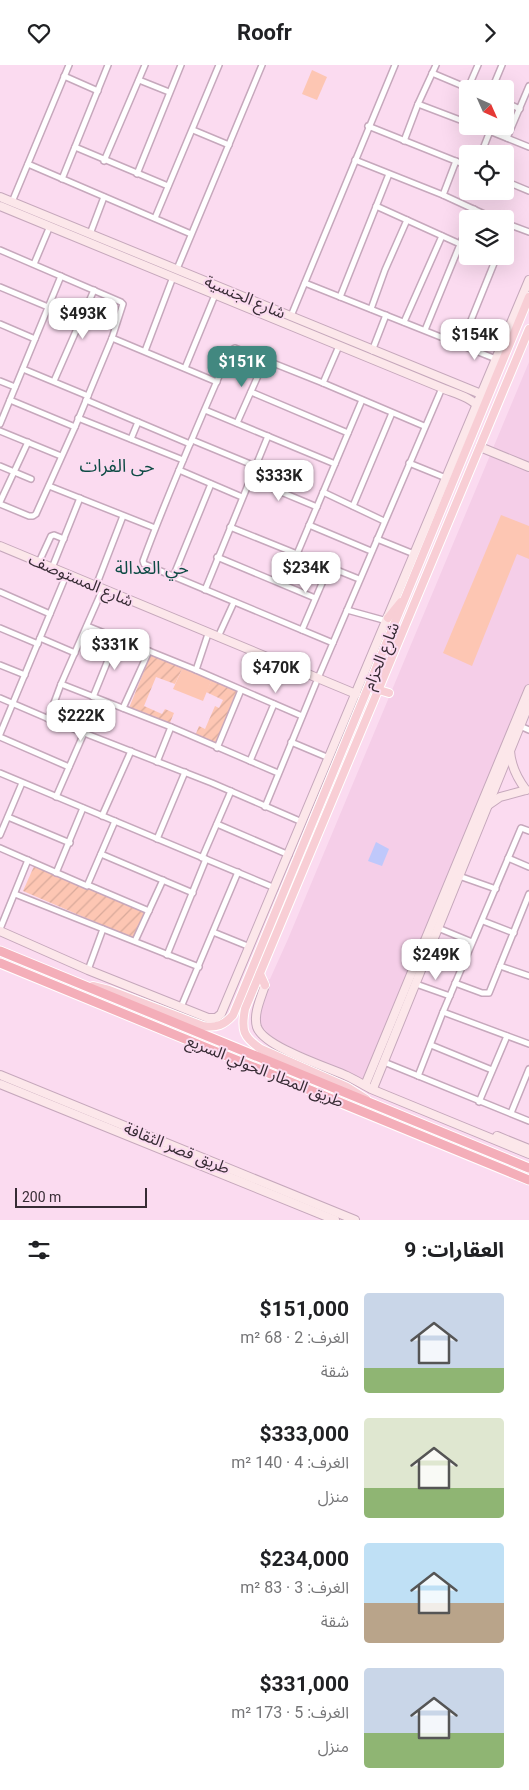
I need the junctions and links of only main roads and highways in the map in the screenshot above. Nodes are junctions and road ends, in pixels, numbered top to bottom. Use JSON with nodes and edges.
{"nodes":[{"id":1,"x":529,"y":297,"type":"edge"},
{"id":2,"x":529,"y":329,"type":"edge"},
{"id":3,"x":445,"y":503,"type":"junction"},
{"id":4,"x":456,"y":506,"type":"junction"},
{"id":5,"x":437,"y":521,"type":"junction"},
{"id":6,"x":448,"y":524,"type":"junction"},
{"id":7,"x":406,"y":597,"type":"junction"},
{"id":8,"x":387,"y":619,"type":"road end"},
{"id":9,"x":379,"y":690,"type":"junction"},
{"id":10,"x":389,"y":693,"type":"dead end"},
{"id":11,"x":347,"y":740,"type":"junction"},
{"id":12,"x":356,"y":744,"type":"junction"},
{"id":13,"x":339,"y":758,"type":"junction"},
{"id":14,"x":348,"y":762,"type":"junction"},
{"id":15,"x":312,"y":799,"type":"road end"},
{"id":16,"x":320,"y":804,"type":"junction"},
{"id":17,"x":261,"y":921,"type":"road end"},
{"id":18,"x":270,"y":925,"type":"junction"},
{"id":19,"x":0,"y":951,"type":"edge"},
{"id":20,"x":0,"y":963,"type":"edge"},
{"id":21,"x":260,"y":974,"type":"junction"},
{"id":22,"x":74,"y":982,"type":"junction"},
{"id":23,"x":265,"y":985,"type":"road end"},
{"id":24,"x":374,"y":1104,"type":"junction"},
{"id":25,"x":529,"y":1167,"type":"edge"},
{"id":26,"x":529,"y":1180,"type":"edge"}],
"edges":[{"from":1,"to":3,"type":"main road","name":"شارع الحزام"},
{"from":2,"to":4,"type":"main road","name":"شارع الحزام"},
{"from":3,"to":4,"type":"main road"},
{"from":3,"to":5,"type":"main road","name":"شارع الحزام"},
{"from":4,"to":6,"type":"main road","name":"شارع الحزام"},
{"from":5,"to":6,"type":"main road"},
{"from":5,"to":7,"type":"main road","name":"شارع الحزام"},
{"from":6,"to":9,"type":"main road","name":"شارع الحزام"},
{"from":7,"to":8,"type":"main road"},
{"from":7,"to":11,"type":"main road","name":"شارع الحزام"},
{"from":9,"to":10,"type":"main road"},
{"from":9,"to":12,"type":"main road","name":"شارع الحزام"},
{"from":11,"to":12,"type":"main road"},
{"from":11,"to":13,"type":"main road","name":"شارع الحزام"},
{"from":12,"to":14,"type":"main road","name":"شارع الحزام"},
{"from":13,"to":14,"type":"main road"},
{"from":13,"to":16,"type":"main road","name":"شارع الحزام"},
{"from":14,"to":21,"type":"main road","name":"شارع الحزام"},
{"from":15,"to":16,"type":"main road"},
{"from":16,"to":18,"type":"main road","name":"شارع الحزام"},
{"from":17,"to":18,"type":"main road"},
{"from":18,"to":22,"type":"main road","name":"شارع الحزام"},
{"from":19,"to":22,"type":"highway","name":"طريق المطار الحولي السريع"},
{"from":20,"to":26,"type":"highway","name":"طريق المطار الحولي السريع"},
{"from":21,"to":23,"type":"main road"},
{"from":21,"to":24,"type":"main road","name":"شارع الحزام"},
{"from":22,"to":24,"type":"highway","name":"طريق المطار الحولي السريع"},
{"from":24,"to":25,"type":"highway","name":"طريق المطار الحولي السريع"}]}
